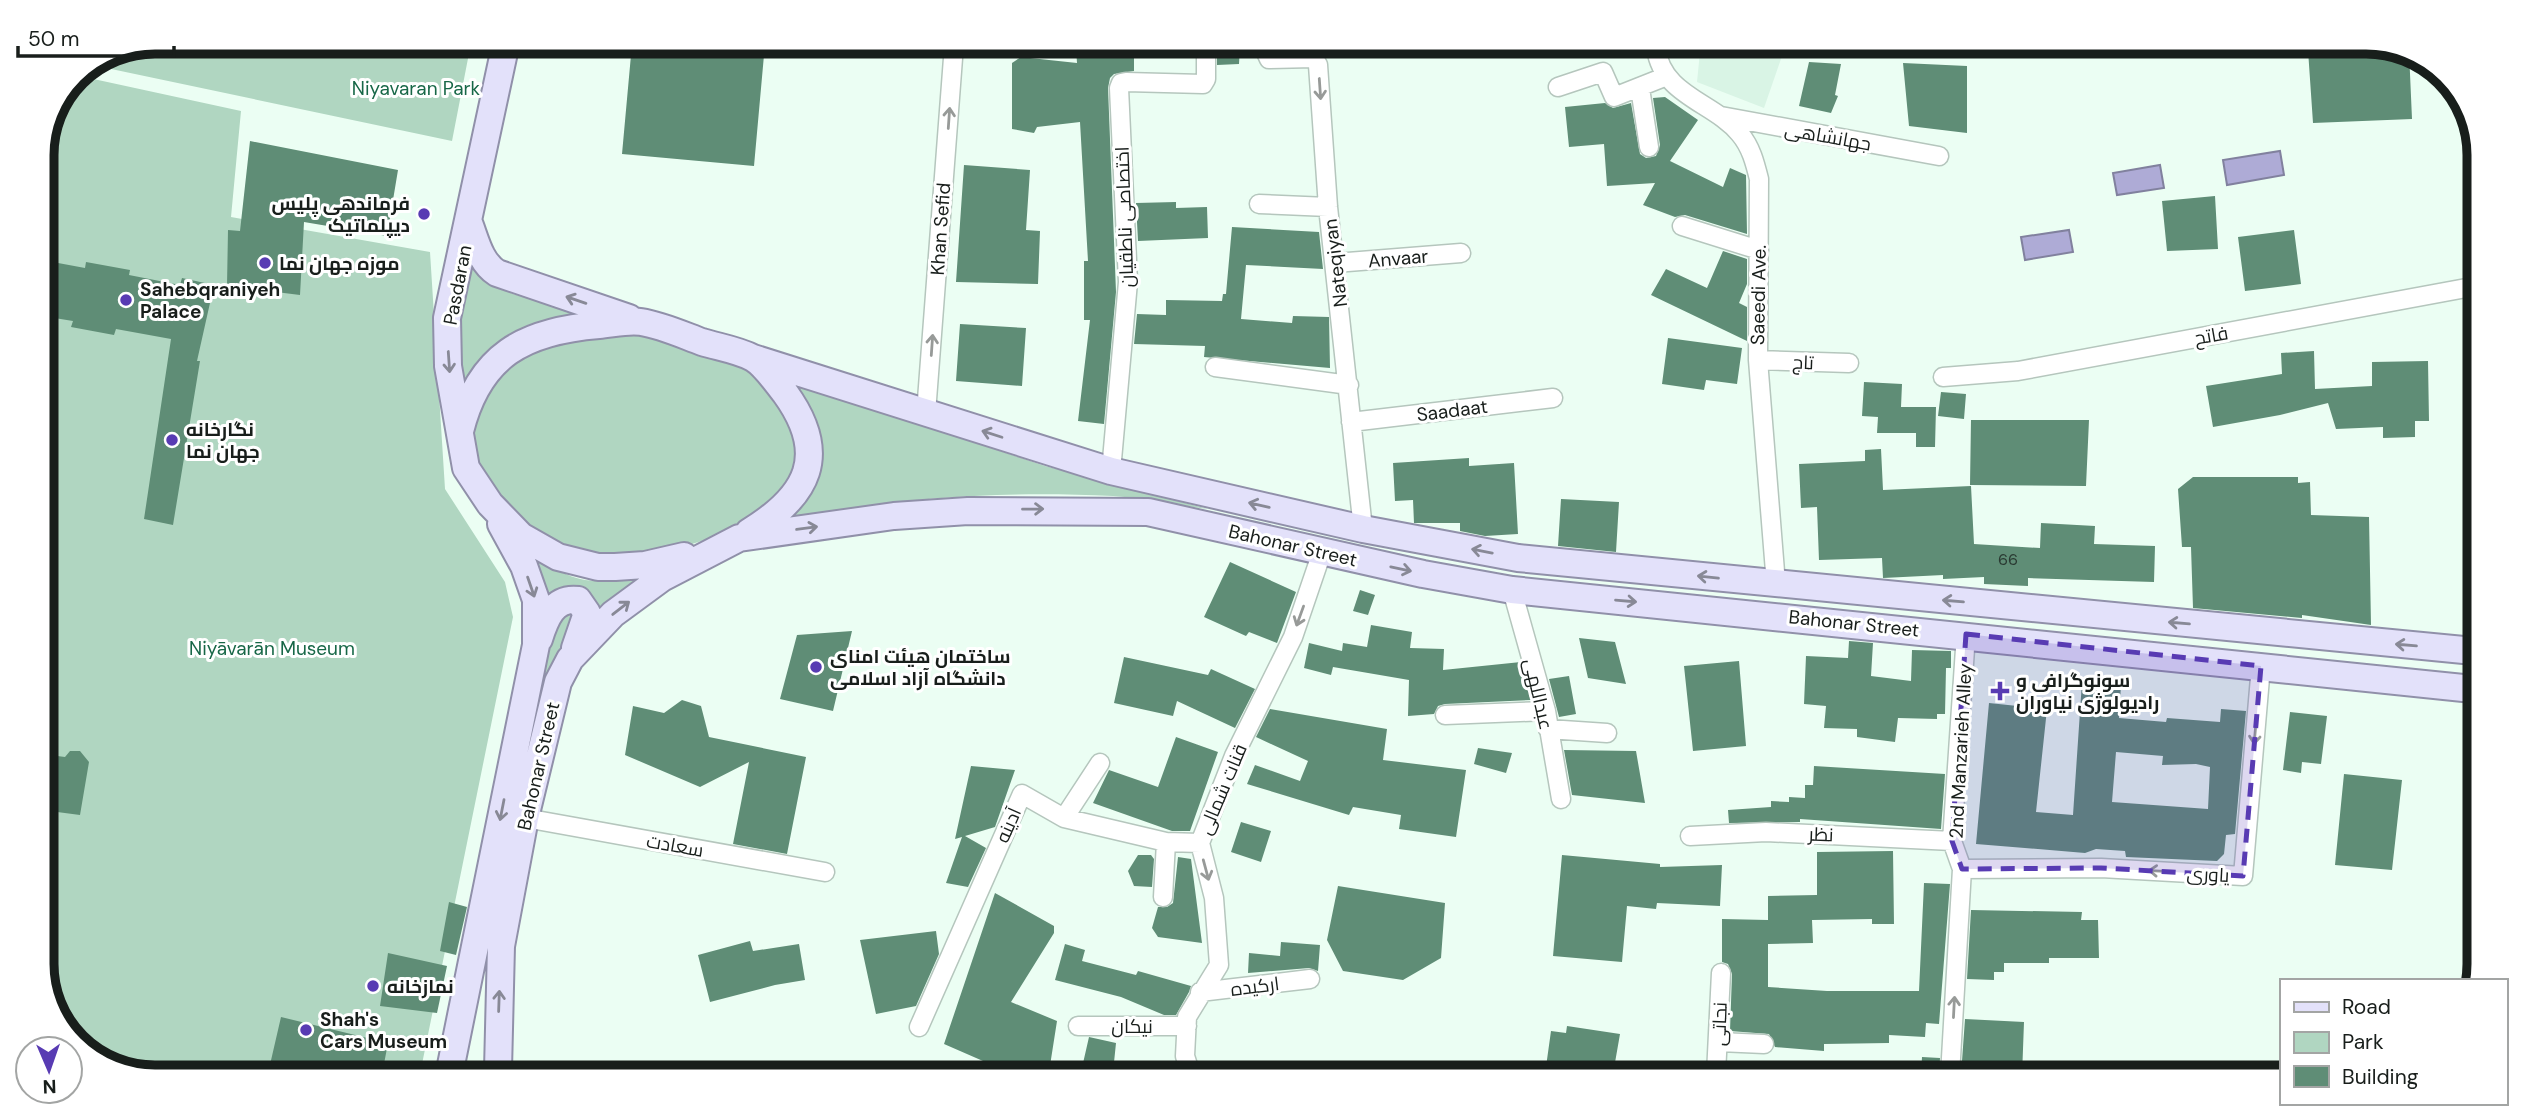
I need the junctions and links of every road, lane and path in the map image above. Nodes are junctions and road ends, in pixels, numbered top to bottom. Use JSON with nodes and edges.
{"nodes":[{"id":1,"x":504,"y":54,"type":"edge"},
{"id":2,"x":953,"y":54,"type":"edge"},
{"id":3,"x":1206,"y":54,"type":"edge"},
{"id":4,"x":1267,"y":54,"type":"edge"},
{"id":5,"x":1657,"y":54,"type":"edge"},
{"id":6,"x":1667,"y":76,"type":"junction"},
{"id":7,"x":1558,"y":87,"type":"dead end"},
{"id":8,"x":1640,"y":88,"type":"junction"},
{"id":9,"x":1717,"y":116,"type":"junction"},
{"id":10,"x":1649,"y":147,"type":"dead end"},
{"id":11,"x":1938,"y":156,"type":"dead end"},
{"id":12,"x":1259,"y":204,"type":"dead end"},
{"id":13,"x":1328,"y":207,"type":"junction"},
{"id":14,"x":469,"y":223,"type":"junction"},
{"id":15,"x":1682,"y":226,"type":"dead end"},
{"id":16,"x":1759,"y":250,"type":"junction"},
{"id":17,"x":1461,"y":253,"type":"dead end"},
{"id":18,"x":1335,"y":264,"type":"junction"},
{"id":19,"x":2467,"y":288,"type":"edge"},
{"id":20,"x":640,"y":321,"type":"junction"},
{"id":21,"x":753,"y":358,"type":"junction"},
{"id":22,"x":1758,"y":360,"type":"junction"},
{"id":23,"x":1849,"y":363,"type":"dead end"},
{"id":24,"x":1215,"y":367,"type":"dead end"},
{"id":25,"x":1944,"y":377,"type":"dead end"},
{"id":26,"x":1349,"y":385,"type":"junction"},
{"id":27,"x":1553,"y":398,"type":"dead end"},
{"id":28,"x":926,"y":413,"type":"junction"},
{"id":29,"x":1351,"y":422,"type":"junction"},
{"id":30,"x":460,"y":431,"type":"junction"},
{"id":31,"x":1111,"y":471,"type":"junction"},
{"id":32,"x":489,"y":504,"type":"junction"},
{"id":33,"x":1363,"y":529,"type":"junction"},
{"id":34,"x":739,"y":538,"type":"junction"},
{"id":35,"x":1322,"y":552,"type":"junction"},
{"id":36,"x":1776,"y":584,"type":"junction"},
{"id":37,"x":1512,"y":590,"type":"junction"},
{"id":38,"x":1966,"y":634,"type":"junction"},
{"id":39,"x":536,"y":645,"type":"junction"},
{"id":40,"x":2467,"y":650,"type":"edge"},
{"id":41,"x":570,"y":659,"type":"junction"},
{"id":42,"x":2261,"y":666,"type":"junction"},
{"id":43,"x":2467,"y":688,"type":"edge"},
{"id":44,"x":1546,"y":710,"type":"junction"},
{"id":45,"x":1445,"y":715,"type":"dead end"},
{"id":46,"x":1548,"y":729,"type":"junction"},
{"id":47,"x":1607,"y":733,"type":"dead end"},
{"id":48,"x":1100,"y":763,"type":"dead end"},
{"id":49,"x":1561,"y":799,"type":"dead end"},
{"id":50,"x":525,"y":818,"type":"junction"},
{"id":51,"x":1064,"y":818,"type":"junction"},
{"id":52,"x":1690,"y":836,"type":"dead end"},
{"id":53,"x":1952,"y":841,"type":"junction"},
{"id":54,"x":1166,"y":842,"type":"junction"},
{"id":55,"x":1200,"y":843,"type":"junction"},
{"id":56,"x":1962,"y":869,"type":"junction"},
{"id":57,"x":825,"y":872,"type":"dead end"},
{"id":58,"x":1163,"y":897,"type":"dead end"},
{"id":59,"x":1721,"y":972,"type":"dead end"},
{"id":60,"x":1310,"y":979,"type":"dead end"},
{"id":61,"x":1200,"y":992,"type":"junction"},
{"id":62,"x":1078,"y":1026,"type":"dead end"},
{"id":63,"x":1187,"y":1026,"type":"junction"},
{"id":64,"x":919,"y":1027,"type":"dead end"},
{"id":65,"x":1718,"y":1042,"type":"junction"},
{"id":66,"x":1764,"y":1044,"type":"dead end"},
{"id":67,"x":451,"y":1065,"type":"edge"},
{"id":68,"x":498,"y":1065,"type":"edge"},
{"id":69,"x":1187,"y":1065,"type":"edge"},
{"id":70,"x":1717,"y":1065,"type":"edge"},
{"id":71,"x":1951,"y":1065,"type":"edge"}],
"edges":[{"from":1,"to":14,"type":"main road","name":"Pasdaran"},
{"from":28,"to":2,"type":"street","name":"Khan Sefid","one_way":true},
{"from":3,"to":31,"type":"street","name":"اختصاصی ناطقیان"},
{"from":4,"to":13,"type":"street","name":"Nateqiyan","one_way":true},
{"from":5,"to":6,"type":"street","name":"Saeedi Ave."},
{"from":6,"to":8,"type":"street"},
{"from":6,"to":9,"type":"street","name":"Saeedi Ave."},
{"from":7,"to":8,"type":"street"},
{"from":8,"to":10,"type":"street"},
{"from":9,"to":11,"type":"street","name":"جهانشاهی"},
{"from":9,"to":16,"type":"street","name":"Saeedi Ave."},
{"from":12,"to":13,"type":"street"},
{"from":13,"to":18,"type":"street","name":"Nateqiyan"},
{"from":20,"to":14,"type":"main road","name":"Pasdaran","one_way":true},
{"from":14,"to":30,"type":"main road","name":"Pasdaran","one_way":true},
{"from":15,"to":16,"type":"street"},
{"from":16,"to":22,"type":"street","name":"Saeedi Ave."},
{"from":17,"to":18,"type":"street","name":"Anvaar"},
{"from":18,"to":26,"type":"street","name":"Nateqiyan"},
{"from":19,"to":25,"type":"street","name":"فاتح"},
{"from":20,"to":21,"type":"main road","name":"Pasdaran"},
{"from":20,"to":30,"type":"main road"},
{"from":21,"to":28,"type":"main road","name":"Bahonar Street"},
{"from":21,"to":34,"type":"main road"},
{"from":22,"to":23,"type":"street","name":"تاج"},
{"from":22,"to":36,"type":"street","name":"Saeedi Ave."},
{"from":24,"to":26,"type":"street"},
{"from":26,"to":29,"type":"street","name":"Nateqiyan"},
{"from":27,"to":29,"type":"street","name":"Saadaat"},
{"from":31,"to":28,"type":"main road","name":"Bahonar Street","one_way":true},
{"from":29,"to":33,"type":"street","name":"Nateqiyan"},
{"from":30,"to":32,"type":"main road","name":"Pasdaran"},
{"from":33,"to":31,"type":"main road","name":"Bahonar Street","one_way":true},
{"from":32,"to":34,"type":"main road"},
{"from":32,"to":39,"type":"main road","name":"Bahonar Street","one_way":true},
{"from":36,"to":33,"type":"main road","name":"Bahonar Street","one_way":true},
{"from":34,"to":35,"type":"main road","name":"Bahonar Street","one_way":true},
{"from":41,"to":34,"type":"main road","name":"Bahonar Street","one_way":true},
{"from":35,"to":37,"type":"main road","name":"Bahonar Street","one_way":true},
{"from":35,"to":55,"type":"street","name":"قنات شمالى","one_way":true},
{"from":40,"to":36,"type":"main road","name":"Bahonar Street","one_way":true},
{"from":37,"to":38,"type":"main road","name":"Bahonar Street","one_way":true},
{"from":37,"to":44,"type":"street","name":"عبداللهی"},
{"from":38,"to":42,"type":"main road","name":"Bahonar Street"},
{"from":38,"to":53,"type":"street","name":"2nd Manzarieh Alley"},
{"from":39,"to":41,"type":"main road"},
{"from":39,"to":67,"type":"main road","name":"Bahonar Street","one_way":true},
{"from":41,"to":50,"type":"main road","name":"Bahonar Street"},
{"from":42,"to":43,"type":"main road","name":"Bahonar Street"},
{"from":42,"to":56,"type":"street","name":"یاوری","one_way":true},
{"from":44,"to":45,"type":"street"},
{"from":44,"to":46,"type":"street","name":"عبداللهی"},
{"from":46,"to":47,"type":"street"},
{"from":46,"to":49,"type":"street","name":"عبداللهی"},
{"from":48,"to":51,"type":"street"},
{"from":50,"to":57,"type":"street","name":"سعادت"},
{"from":68,"to":50,"type":"main road","name":"Bahonar Street","one_way":true},
{"from":51,"to":54,"type":"street","name":"آدینه"},
{"from":51,"to":64,"type":"street","name":"آدینه"},
{"from":52,"to":53,"type":"street","name":"نظر"},
{"from":53,"to":56,"type":"street","name":"2nd Manzarieh Alley"},
{"from":54,"to":55,"type":"street","name":"آدینه"},
{"from":54,"to":58,"type":"street"},
{"from":55,"to":61,"type":"street","name":"قنات شمالى","one_way":true},
{"from":71,"to":56,"type":"street","name":"2nd Manzarieh Alley","one_way":true},
{"from":59,"to":65,"type":"street","name":"نجاتی"},
{"from":60,"to":61,"type":"street","name":"ارکیده"},
{"from":61,"to":63,"type":"street","name":"قنات شمالى"},
{"from":62,"to":63,"type":"street","name":"نیکان"},
{"from":63,"to":69,"type":"street","name":"قنات شمالى"},
{"from":65,"to":66,"type":"street"},
{"from":65,"to":70,"type":"street","name":"نجاتی"}]}
